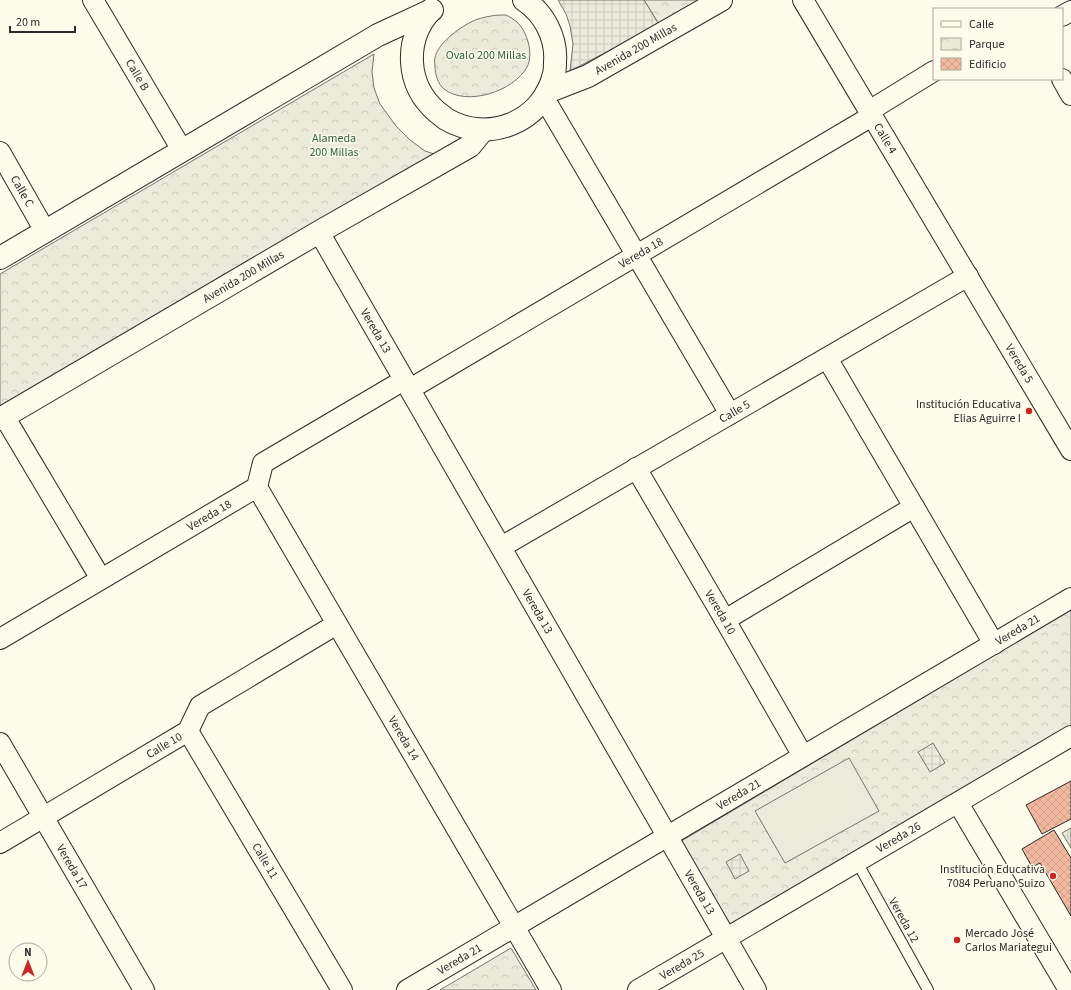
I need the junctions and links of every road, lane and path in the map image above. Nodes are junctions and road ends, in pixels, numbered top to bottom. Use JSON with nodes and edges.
{"nodes":[{"id":1,"x":94,"y":0,"type":"edge"},
{"id":2,"x":524,"y":0,"type":"edge"},
{"id":3,"x":722,"y":0,"type":"edge"},
{"id":4,"x":803,"y":0,"type":"edge"},
{"id":5,"x":437,"y":5,"type":"edge"},
{"id":6,"x":933,"y":72,"type":"edge"},
{"id":7,"x":1063,"y":80,"type":"edge"},
{"id":8,"x":546,"y":95,"type":"junction"},
{"id":9,"x":1071,"y":95,"type":"edge"},
{"id":10,"x":871,"y":113,"type":"junction"},
{"id":11,"x":483,"y":130,"type":"junction"},
{"id":12,"x":182,"y":150,"type":"junction"},
{"id":13,"x":0,"y":152,"type":"edge"},
{"id":14,"x":45,"y":231,"type":"junction"},
{"id":15,"x":319,"y":232,"type":"junction"},
{"id":16,"x":636,"y":255,"type":"junction"},
{"id":17,"x":0,"y":258,"type":"edge"},
{"id":18,"x":968,"y":276,"type":"junction"},
{"id":19,"x":827,"y":358,"type":"junction"},
{"id":20,"x":407,"y":385,"type":"junction"},
{"id":21,"x":730,"y":414,"type":"junction"},
{"id":22,"x":2,"y":417,"type":"edge"},
{"id":23,"x":1071,"y":450,"type":"edge"},
{"id":24,"x":636,"y":468,"type":"junction"},
{"id":25,"x":257,"y":487,"type":"junction"},
{"id":26,"x":914,"y":507,"type":"junction"},
{"id":27,"x":501,"y":547,"type":"junction"},
{"id":28,"x":101,"y":579,"type":"junction"},
{"id":29,"x":1071,"y":598,"type":"edge"},
{"id":30,"x":725,"y":620,"type":"junction"},
{"id":31,"x":337,"y":624,"type":"junction"},
{"id":32,"x":0,"y":639,"type":"edge"},
{"id":33,"x":994,"y":644,"type":"junction"},
{"id":34,"x":188,"y":731,"type":"junction"},
{"id":35,"x":1071,"y":736,"type":"edge"},
{"id":36,"x":0,"y":743,"type":"edge"},
{"id":37,"x":803,"y":756,"type":"junction"},
{"id":38,"x":958,"y":803,"type":"junction"},
{"id":39,"x":43,"y":817,"type":"junction"},
{"id":40,"x":668,"y":836,"type":"junction"},
{"id":41,"x":0,"y":843,"type":"edge"},
{"id":42,"x":857,"y":862,"type":"junction"},
{"id":43,"x":514,"y":927,"type":"junction"},
{"id":44,"x":726,"y":938,"type":"junction"},
{"id":45,"x":144,"y":990,"type":"edge"},
{"id":46,"x":342,"y":990,"type":"edge"},
{"id":47,"x":407,"y":990,"type":"edge"},
{"id":48,"x":551,"y":990,"type":"edge"},
{"id":49,"x":638,"y":990,"type":"edge"},
{"id":50,"x":756,"y":990,"type":"edge"},
{"id":51,"x":928,"y":990,"type":"edge"},
{"id":52,"x":1069,"y":990,"type":"edge"}],
"edges":[{"from":1,"to":12,"type":"street","name":"Calle B"},
{"from":2,"to":8,"type":"main road"},
{"from":3,"to":8,"type":"main road","name":"Avenida 200 Millas"},
{"from":4,"to":10,"type":"street","name":"Calle 4"},
{"from":5,"to":11,"type":"main road"},
{"from":5,"to":12,"type":"main road"},
{"from":6,"to":10,"type":"street","name":"Vereda 18"},
{"from":7,"to":9,"type":"street"},
{"from":8,"to":11,"type":"main road"},
{"from":8,"to":16,"type":"street"},
{"from":10,"to":16,"type":"street","name":"Vereda 18"},
{"from":10,"to":18,"type":"street","name":"Calle 4"},
{"from":11,"to":15,"type":"main road","name":"Avenida 200 Millas"},
{"from":12,"to":14,"type":"main road"},
{"from":13,"to":14,"type":"street","name":"Calle C"},
{"from":14,"to":17,"type":"main road"},
{"from":15,"to":20,"type":"street","name":"Vereda 13"},
{"from":15,"to":22,"type":"main road","name":"Avenida 200 Millas"},
{"from":16,"to":20,"type":"street","name":"Vereda 18"},
{"from":16,"to":21,"type":"street"},
{"from":18,"to":19,"type":"street","name":"Calle 5"},
{"from":18,"to":23,"type":"street","name":"Vereda 5"},
{"from":19,"to":21,"type":"street","name":"Calle 5"},
{"from":19,"to":26,"type":"street"},
{"from":20,"to":25,"type":"street","name":"Vereda 18"},
{"from":20,"to":27,"type":"street","name":"Vereda 13"},
{"from":21,"to":24,"type":"street","name":"Calle 5"},
{"from":22,"to":28,"type":"street"},
{"from":24,"to":27,"type":"street","name":"Calle 5"},
{"from":24,"to":30,"type":"street","name":"Vereda 10"},
{"from":25,"to":28,"type":"street","name":"Vereda 18"},
{"from":25,"to":31,"type":"street","name":"Vereda 14"},
{"from":26,"to":30,"type":"street"},
{"from":26,"to":33,"type":"street"},
{"from":27,"to":40,"type":"street","name":"Vereda 13"},
{"from":28,"to":32,"type":"street","name":"Vereda 18"},
{"from":29,"to":33,"type":"street","name":"Vereda 21"},
{"from":30,"to":37,"type":"street","name":"Vereda 10"},
{"from":31,"to":34,"type":"street","name":"Calle 10"},
{"from":31,"to":43,"type":"street","name":"Vereda 14"},
{"from":33,"to":37,"type":"street","name":"Vereda 21"},
{"from":34,"to":39,"type":"street","name":"Calle 10"},
{"from":34,"to":46,"type":"street","name":"Calle 11"},
{"from":35,"to":38,"type":"street","name":"Vereda 26"},
{"from":36,"to":39,"type":"street","name":"Vereda 17"},
{"from":37,"to":40,"type":"street","name":"Vereda 21"},
{"from":38,"to":42,"type":"street","name":"Vereda 26"},
{"from":38,"to":52,"type":"street"},
{"from":39,"to":41,"type":"street","name":"Calle 10"},
{"from":39,"to":45,"type":"street","name":"Vereda 17"},
{"from":40,"to":43,"type":"street","name":"Vereda 21"},
{"from":40,"to":44,"type":"street","name":"Vereda 13"},
{"from":42,"to":44,"type":"street","name":"Vereda 26"},
{"from":42,"to":51,"type":"lane","name":"Vereda 12"},
{"from":43,"to":47,"type":"street","name":"Vereda 21"},
{"from":43,"to":48,"type":"street","name":"Vereda 14"},
{"from":44,"to":49,"type":"street","name":"Vereda 25"},
{"from":44,"to":50,"type":"street","name":"Vereda 13"}]}
